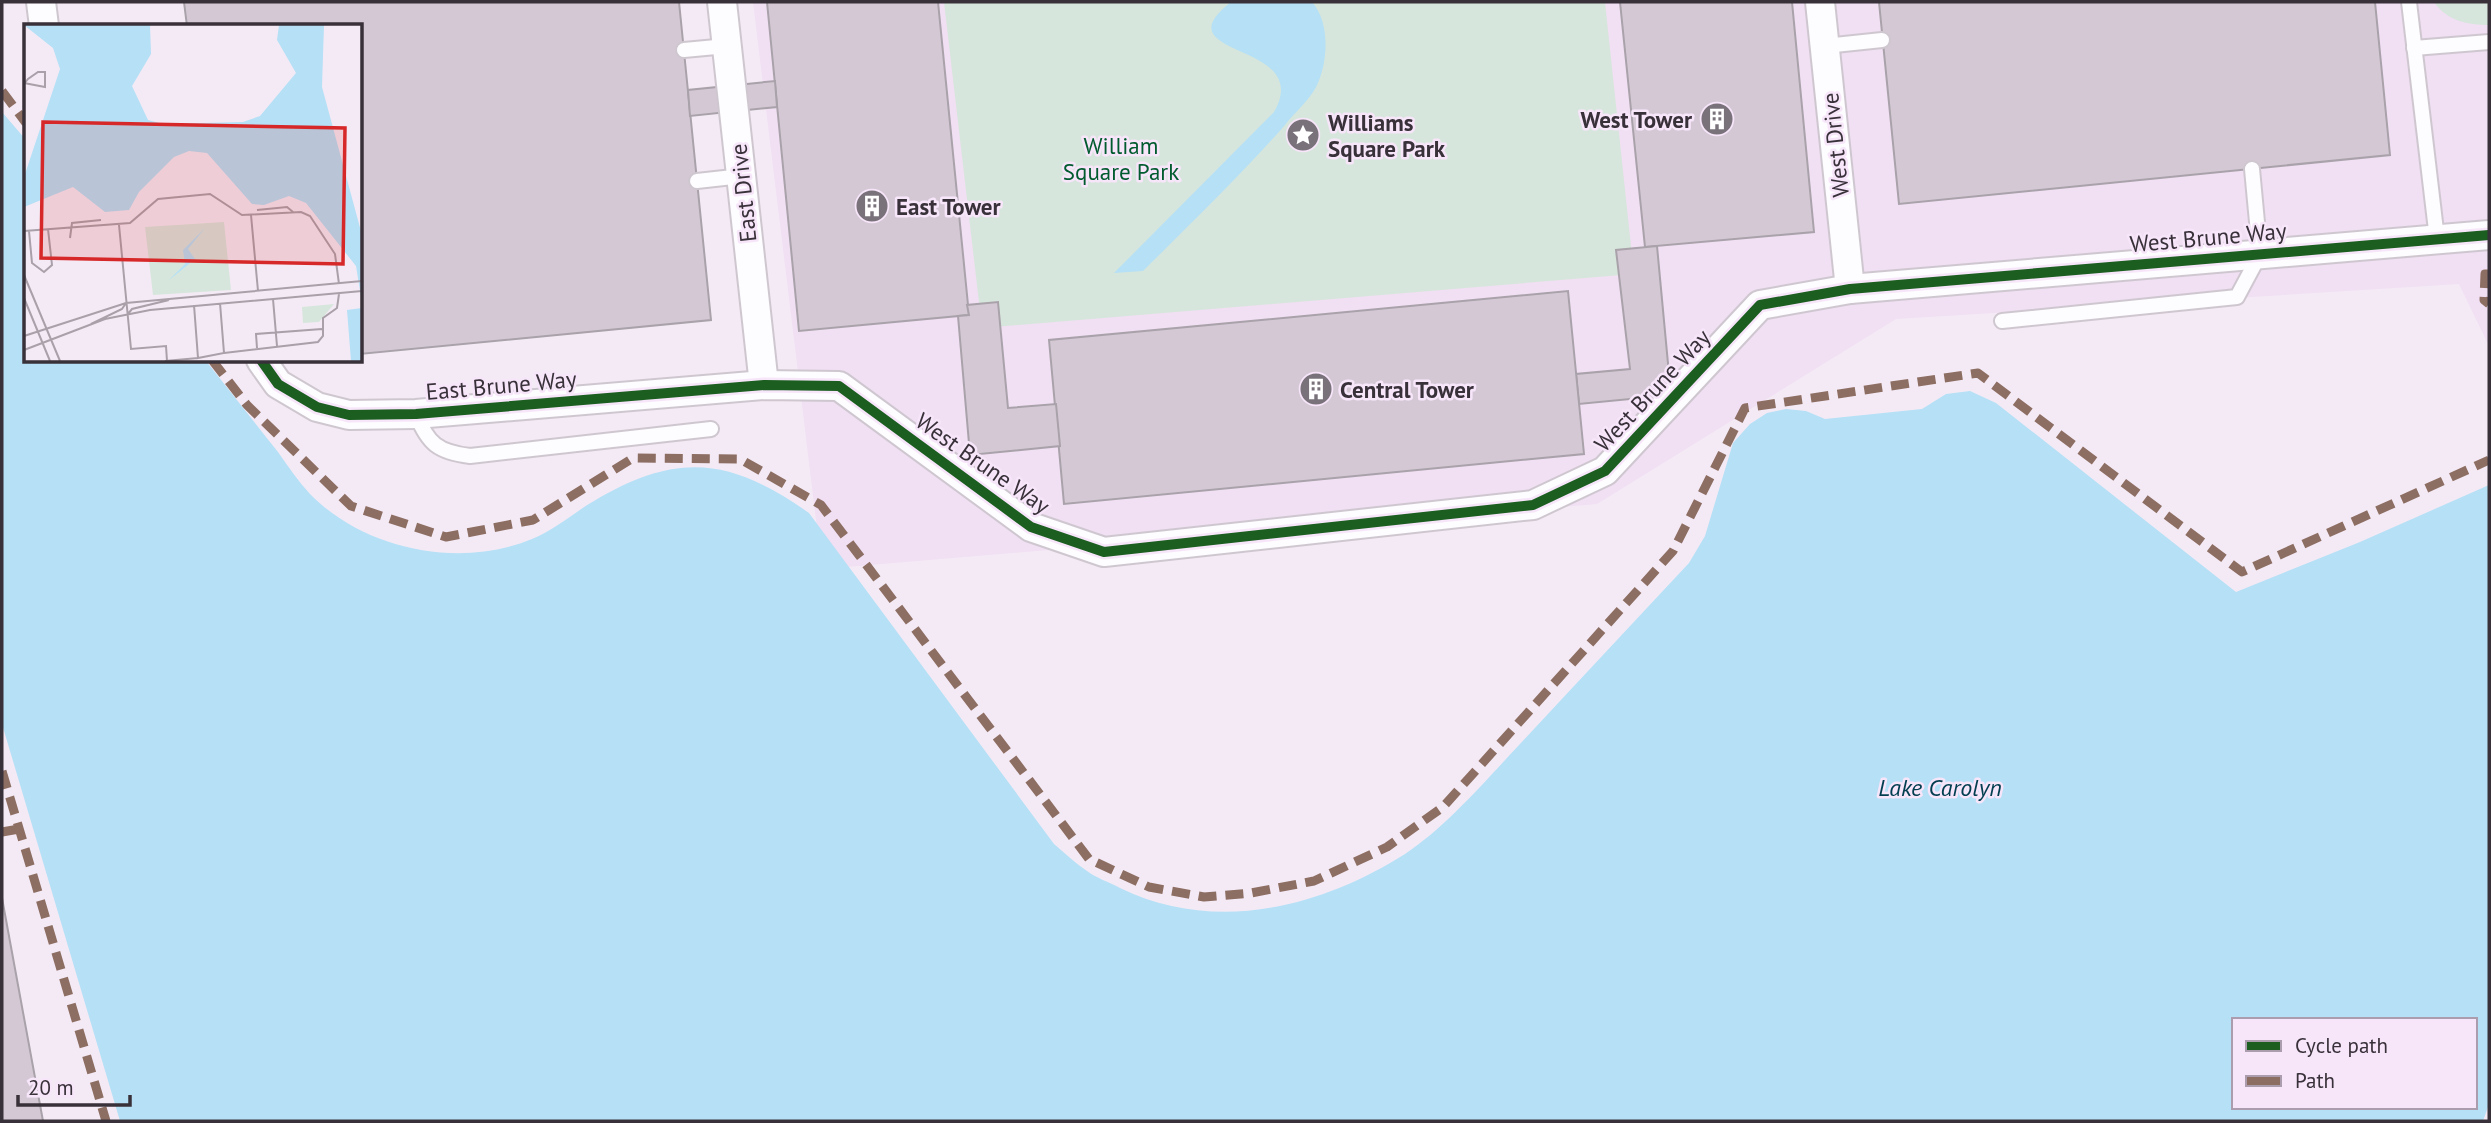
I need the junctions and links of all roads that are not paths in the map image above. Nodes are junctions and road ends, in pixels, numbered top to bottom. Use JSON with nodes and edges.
{"nodes":[{"id":1,"x":41,"y":2,"type":"edge"},
{"id":2,"x":722,"y":2,"type":"edge"},
{"id":3,"x":1820,"y":2,"type":"edge"},
{"id":4,"x":2409,"y":2,"type":"edge"},
{"id":5,"x":44,"y":24,"type":"edge"},
{"id":6,"x":1882,"y":40,"type":"dead end"},
{"id":7,"x":2489,"y":42,"type":"edge"},
{"id":8,"x":727,"y":46,"type":"junction"},
{"id":9,"x":1825,"y":46,"type":"junction"},
{"id":10,"x":2414,"y":48,"type":"junction"},
{"id":11,"x":684,"y":50,"type":"dead end"},
{"id":12,"x":2252,"y":169,"type":"dead end"},
{"id":13,"x":742,"y":177,"type":"junction"},
{"id":14,"x":697,"y":181,"type":"dead end"},
{"id":15,"x":2489,"y":234,"type":"edge"},
{"id":16,"x":2437,"y":239,"type":"junction"},
{"id":17,"x":2260,"y":254,"type":"junction"},
{"id":18,"x":1850,"y":289,"type":"junction"},
{"id":19,"x":2002,"y":321,"type":"dead end"},
{"id":20,"x":262,"y":362,"type":"edge"},
{"id":21,"x":764,"y":384,"type":"junction"},
{"id":22,"x":416,"y":414,"type":"junction"},
{"id":23,"x":710,"y":429,"type":"dead end"}],
"edges":[{"from":1,"to":5,"type":"street"},
{"from":2,"to":8,"type":"street","name":"East Drive"},
{"from":3,"to":9,"type":"street","name":"West Drive"},
{"from":4,"to":10,"type":"lane"},
{"from":6,"to":9,"type":"lane"},
{"from":7,"to":10,"type":"lane"},
{"from":8,"to":11,"type":"lane"},
{"from":8,"to":13,"type":"street","name":"East Drive"},
{"from":9,"to":18,"type":"street","name":"West Drive"},
{"from":10,"to":16,"type":"lane"},
{"from":12,"to":17,"type":"lane"},
{"from":13,"to":14,"type":"lane"},
{"from":13,"to":21,"type":"street","name":"East Drive"},
{"from":15,"to":16,"type":"street","name":"West Brune Way"},
{"from":16,"to":17,"type":"street","name":"West Brune Way"},
{"from":17,"to":18,"type":"street","name":"West Brune Way"},
{"from":17,"to":19,"type":"lane"},
{"from":18,"to":21,"type":"street","name":"West Brune Way"},
{"from":20,"to":22,"type":"street","name":"East Brune Way"},
{"from":21,"to":22,"type":"street","name":"East Brune Way"},
{"from":22,"to":23,"type":"lane"}]}
